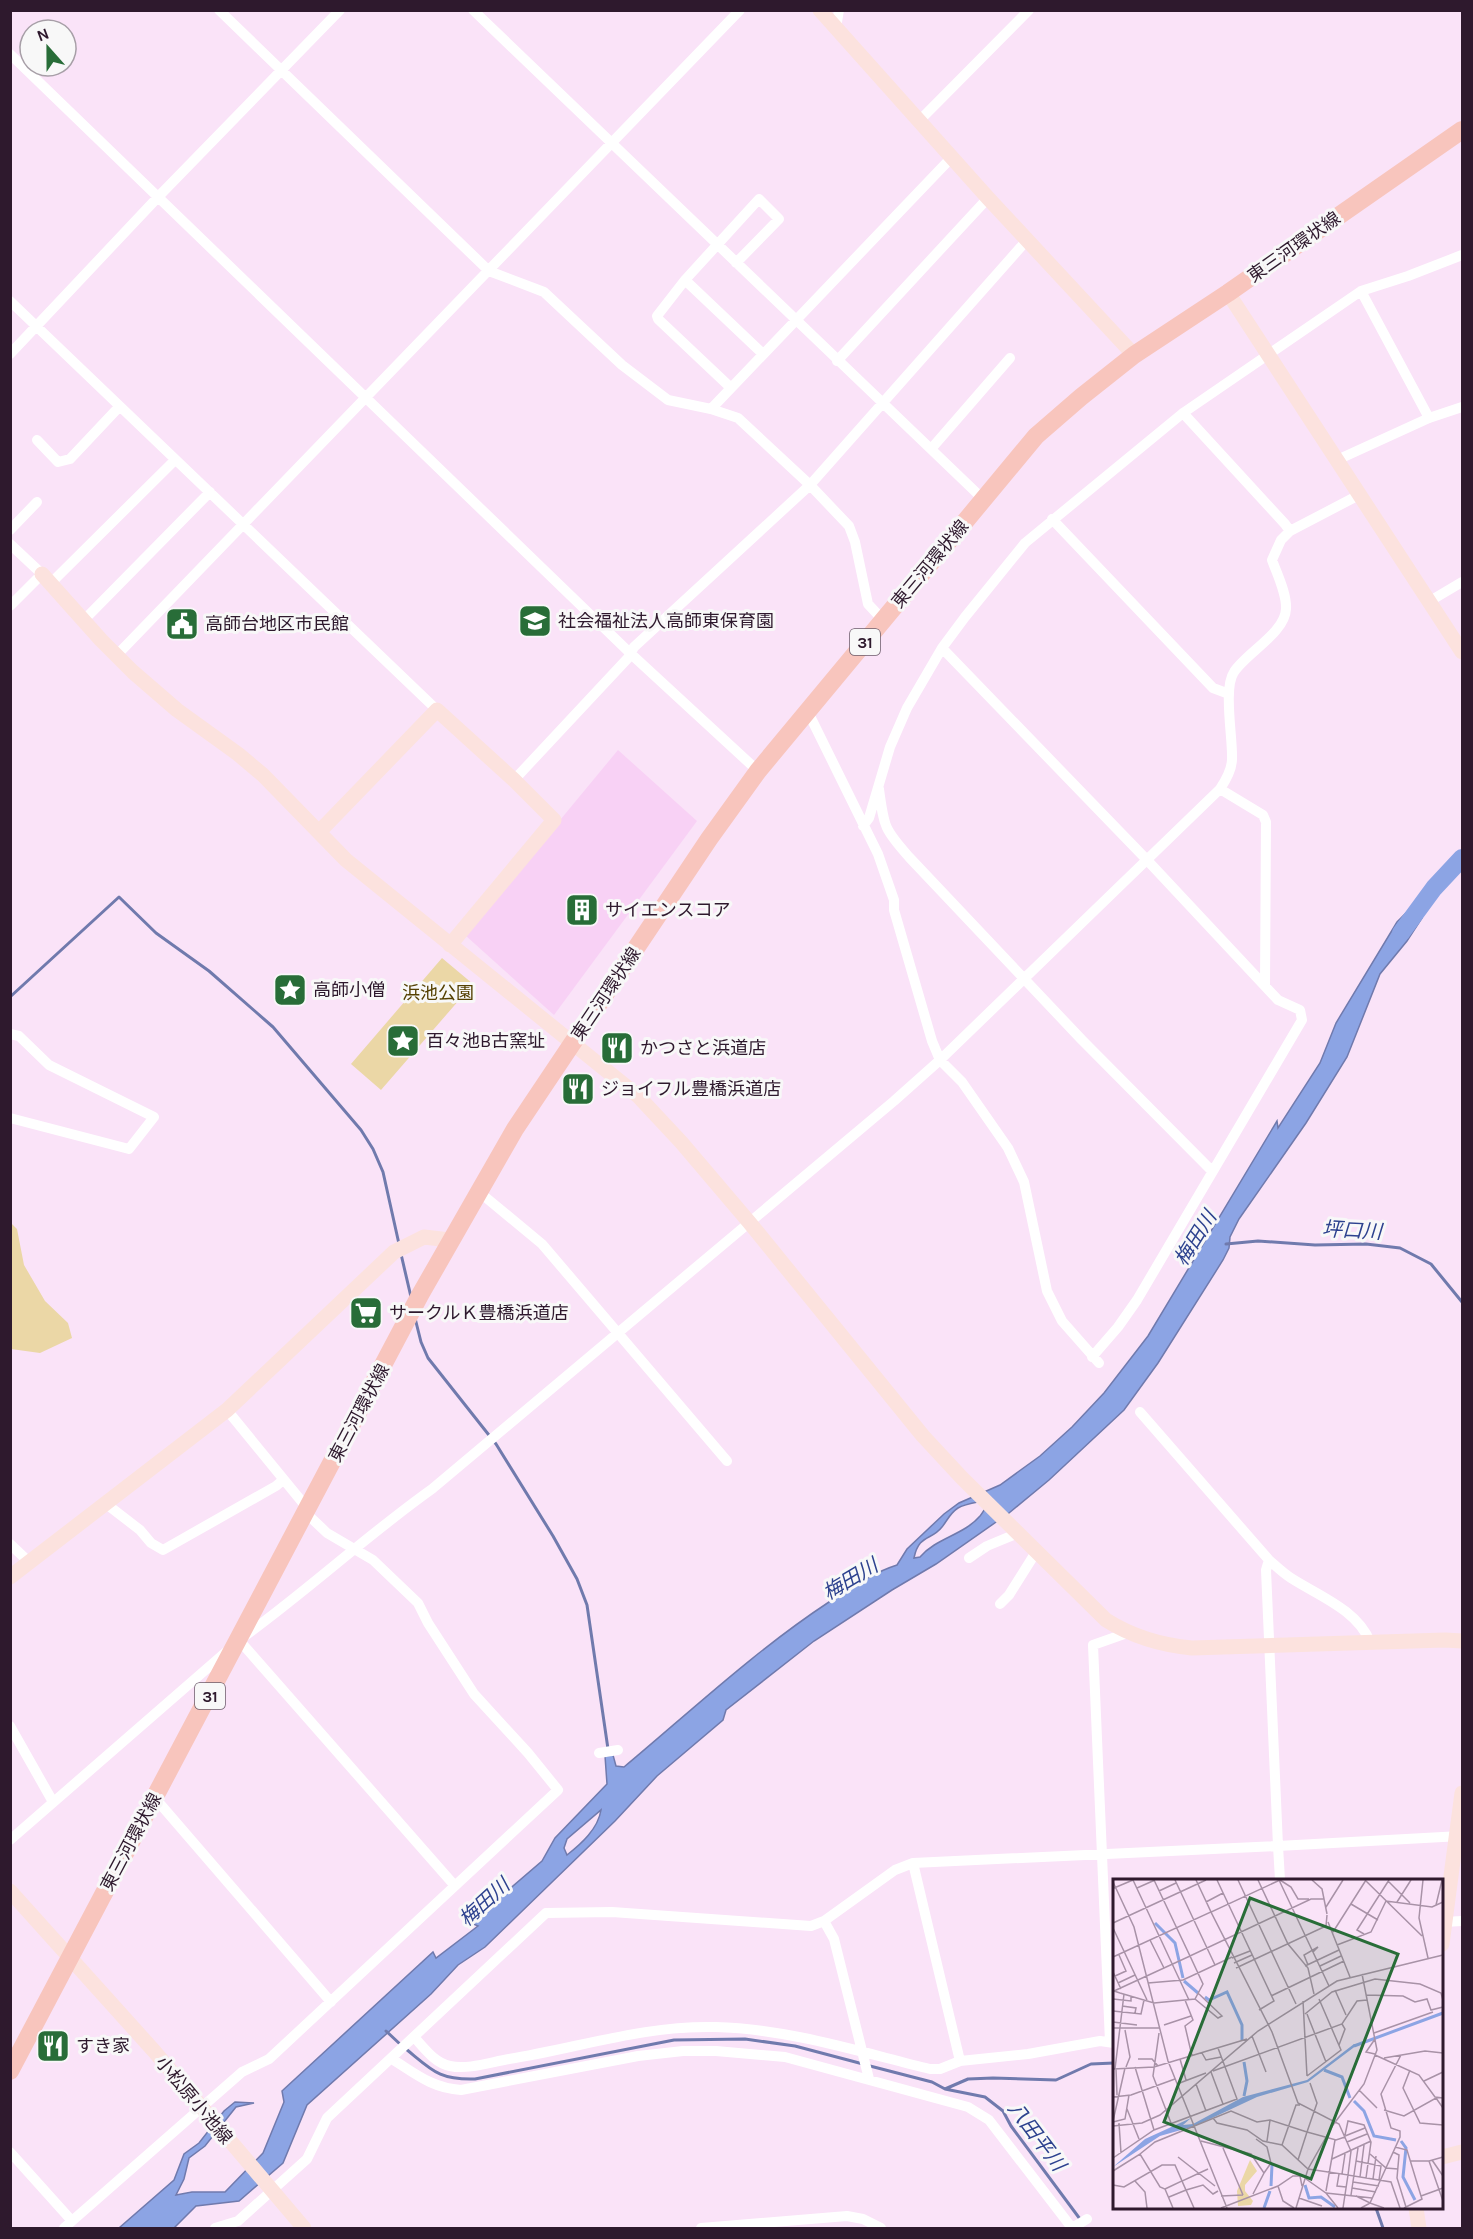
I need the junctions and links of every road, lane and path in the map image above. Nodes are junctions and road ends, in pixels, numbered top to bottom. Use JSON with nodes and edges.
{"nodes":[{"id":1,"x":219,"y":10,"type":"edge"},
{"id":2,"x":340,"y":10,"type":"edge"},
{"id":3,"x":473,"y":10,"type":"edge"},
{"id":4,"x":740,"y":10,"type":"edge"},
{"id":5,"x":820,"y":10,"type":"edge"},
{"id":6,"x":839,"y":10,"type":"edge"},
{"id":7,"x":1029,"y":10,"type":"edge"},
{"id":8,"x":836,"y":28,"type":"junction"},
{"id":9,"x":10,"y":54,"type":"edge"},
{"id":10,"x":282,"y":70,"type":"junction"},
{"id":11,"x":919,"y":121,"type":"junction"},
{"id":12,"x":1462,"y":130,"type":"edge"},
{"id":13,"x":611,"y":142,"type":"junction"},
{"id":14,"x":952,"y":157,"type":"junction"},
{"id":15,"x":159,"y":196,"type":"junction"},
{"id":16,"x":988,"y":198,"type":"junction"},
{"id":17,"x":1028,"y":240,"type":"junction"},
{"id":18,"x":717,"y":244,"type":"junction"},
{"id":19,"x":1462,"y":255,"type":"edge"},
{"id":20,"x":736,"y":263,"type":"junction"},
{"id":21,"x":489,"y":271,"type":"junction"},
{"id":22,"x":685,"y":280,"type":"junction"},
{"id":23,"x":1360,"y":291,"type":"junction"},
{"id":24,"x":1227,"y":293,"type":"junction"},
{"id":25,"x":10,"y":301,"type":"edge"},
{"id":26,"x":795,"y":320,"type":"junction"},
{"id":27,"x":37,"y":327,"type":"junction"},
{"id":28,"x":762,"y":353,"type":"junction"},
{"id":29,"x":10,"y":354,"type":"edge"},
{"id":30,"x":1268,"y":354,"type":"junction"},
{"id":31,"x":1134,"y":355,"type":"junction"},
{"id":32,"x":1010,"y":358,"type":"dead end"},
{"id":33,"x":837,"y":361,"type":"junction"},
{"id":34,"x":730,"y":387,"type":"junction"},
{"id":35,"x":366,"y":396,"type":"junction"},
{"id":36,"x":882,"y":404,"type":"junction"},
{"id":37,"x":119,"y":407,"type":"junction"},
{"id":38,"x":1462,"y":407,"type":"edge"},
{"id":39,"x":711,"y":409,"type":"junction"},
{"id":40,"x":1183,"y":413,"type":"junction"},
{"id":41,"x":1429,"y":418,"type":"junction"},
{"id":42,"x":37,"y":441,"type":"dead end"},
{"id":43,"x":931,"y":449,"type":"junction"},
{"id":44,"x":175,"y":460,"type":"junction"},
{"id":45,"x":1337,"y":460,"type":"junction"},
{"id":46,"x":810,"y":485,"type":"junction"},
{"id":47,"x":210,"y":492,"type":"junction"},
{"id":48,"x":1359,"y":495,"type":"junction"},
{"id":49,"x":984,"y":500,"type":"junction"},
{"id":50,"x":37,"y":502,"type":"dead end"},
{"id":51,"x":1052,"y":519,"type":"junction"},
{"id":52,"x":245,"y":524,"type":"junction"},
{"id":53,"x":10,"y":530,"type":"edge"},
{"id":54,"x":1290,"y":531,"type":"junction"},
{"id":55,"x":10,"y":544,"type":"edge"},
{"id":56,"x":46,"y":579,"type":"junction"},
{"id":57,"x":1462,"y":582,"type":"edge"},
{"id":58,"x":1430,"y":601,"type":"junction"},
{"id":59,"x":10,"y":606,"type":"edge"},
{"id":60,"x":883,"y":620,"type":"junction"},
{"id":61,"x":83,"y":621,"type":"junction"},
{"id":62,"x":942,"y":648,"type":"junction"},
{"id":63,"x":1462,"y":652,"type":"edge"},
{"id":64,"x":630,"y":653,"type":"junction"},
{"id":65,"x":116,"y":656,"type":"junction"},
{"id":66,"x":1229,"y":694,"type":"junction"},
{"id":67,"x":437,"y":710,"type":"junction"},
{"id":68,"x":808,"y":712,"type":"junction"},
{"id":69,"x":758,"y":771,"type":"junction"},
{"id":70,"x":514,"y":780,"type":"junction"},
{"id":71,"x":879,"y":783,"type":"junction"},
{"id":72,"x":1220,"y":789,"type":"junction"},
{"id":73,"x":863,"y":826,"type":"junction"},
{"id":74,"x":319,"y":832,"type":"junction"},
{"id":75,"x":1147,"y":860,"type":"junction"},
{"id":76,"x":450,"y":945,"type":"junction"},
{"id":77,"x":1025,"y":978,"type":"junction"},
{"id":78,"x":1265,"y":985,"type":"junction"},
{"id":79,"x":10,"y":1035,"type":"edge"},
{"id":80,"x":573,"y":1044,"type":"junction"},
{"id":81,"x":940,"y":1060,"type":"junction"},
{"id":82,"x":10,"y":1118,"type":"edge"},
{"id":83,"x":1212,"y":1171,"type":"junction"},
{"id":84,"x":478,"y":1191,"type":"junction"},
{"id":85,"x":749,"y":1222,"type":"junction"},
{"id":86,"x":450,"y":1240,"type":"junction"},
{"id":87,"x":618,"y":1331,"type":"junction"},
{"id":88,"x":227,"y":1410,"type":"junction"},
{"id":89,"x":1140,"y":1412,"type":"dead end"},
{"id":90,"x":727,"y":1461,"type":"dead end"},
{"id":91,"x":283,"y":1480,"type":"junction"},
{"id":92,"x":105,"y":1503,"type":"junction"},
{"id":93,"x":306,"y":1513,"type":"junction"},
{"id":94,"x":1018,"y":1533,"type":"junction"},
{"id":95,"x":10,"y":1544,"type":"edge"},
{"id":96,"x":353,"y":1549,"type":"junction"},
{"id":97,"x":1036,"y":1552,"type":"junction"},
{"id":98,"x":969,"y":1558,"type":"dead end"},
{"id":99,"x":1269,"y":1560,"type":"junction"},
{"id":100,"x":28,"y":1562,"type":"junction"},
{"id":101,"x":10,"y":1577,"type":"edge"},
{"id":102,"x":1000,"y":1604,"type":"dead end"},
{"id":103,"x":1127,"y":1633,"type":"junction"},
{"id":104,"x":239,"y":1640,"type":"junction"},
{"id":105,"x":1462,"y":1641,"type":"edge"},
{"id":106,"x":1370,"y":1642,"type":"junction"},
{"id":107,"x":1269,"y":1645,"type":"junction"},
{"id":108,"x":10,"y":1726,"type":"edge"},
{"id":109,"x":618,"y":1750,"type":"dead end"},
{"id":110,"x":599,"y":1753,"type":"dead end"},
{"id":111,"x":1462,"y":1793,"type":"edge"},
{"id":112,"x":155,"y":1798,"type":"junction"},
{"id":113,"x":53,"y":1802,"type":"junction"},
{"id":114,"x":1460,"y":1836,"type":"edge"},
{"id":115,"x":10,"y":1840,"type":"edge"},
{"id":116,"x":1278,"y":1846,"type":"junction"},
{"id":117,"x":1102,"y":1853,"type":"junction"},
{"id":118,"x":912,"y":1863,"type":"junction"},
{"id":119,"x":1280,"y":1879,"type":"edge"},
{"id":120,"x":455,"y":1886,"type":"junction"},
{"id":121,"x":10,"y":1891,"type":"edge"},
{"id":122,"x":824,"y":1921,"type":"junction"},
{"id":123,"x":1462,"y":1921,"type":"edge"},
{"id":124,"x":1444,"y":1922,"type":"junction"},
{"id":125,"x":1443,"y":1933,"type":"edge"},
{"id":126,"x":70,"y":1957,"type":"junction"},
{"id":127,"x":332,"y":2002,"type":"junction"},
{"id":128,"x":1112,"y":2042,"type":"edge"},
{"id":129,"x":408,"y":2044,"type":"junction"},
{"id":130,"x":864,"y":2053,"type":"junction"},
{"id":131,"x":392,"y":2058,"type":"junction"},
{"id":132,"x":960,"y":2061,"type":"junction"},
{"id":133,"x":10,"y":2071,"type":"edge"},
{"id":134,"x":869,"y":2079,"type":"junction"},
{"id":135,"x":204,"y":2112,"type":"junction"},
{"id":136,"x":10,"y":2152,"type":"edge"},
{"id":137,"x":1462,"y":2152,"type":"edge"},
{"id":138,"x":1443,"y":2157,"type":"edge"},
{"id":139,"x":269,"y":2188,"type":"junction"},
{"id":140,"x":1416,"y":2209,"type":"edge"},
{"id":141,"x":1087,"y":2219,"type":"dead end"},
{"id":142,"x":68,"y":2225,"type":"edge"},
{"id":143,"x":1072,"y":2228,"type":"edge"},
{"id":144,"x":215,"y":2229,"type":"edge"},
{"id":145,"x":304,"y":2229,"type":"edge"},
{"id":146,"x":701,"y":2229,"type":"edge"},
{"id":147,"x":881,"y":2229,"type":"edge"},
{"id":148,"x":1419,"y":2229,"type":"edge"}],
"edges":[{"from":1,"to":10,"type":"street"},
{"from":2,"to":10,"type":"street"},
{"from":3,"to":13,"type":"street"},
{"from":4,"to":13,"type":"street"},
{"from":5,"to":8,"type":"street"},
{"from":6,"to":8,"type":"street"},
{"from":7,"to":11,"type":"street"},
{"from":8,"to":11,"type":"street"},
{"from":9,"to":15,"type":"street"},
{"from":10,"to":15,"type":"street"},
{"from":10,"to":21,"type":"street"},
{"from":11,"to":14,"type":"street"},
{"from":12,"to":24,"type":"main road","name":"東三河環状線","number":"31"},
{"from":13,"to":18,"type":"street"},
{"from":13,"to":21,"type":"street"},
{"from":14,"to":16,"type":"street"},
{"from":14,"to":26,"type":"street"},
{"from":15,"to":27,"type":"street"},
{"from":15,"to":35,"type":"street"},
{"from":16,"to":17,"type":"street"},
{"from":16,"to":33,"type":"street"},
{"from":17,"to":31,"type":"street"},
{"from":17,"to":36,"type":"street"},
{"from":18,"to":20,"type":"street"},
{"from":18,"to":20,"type":"street"},
{"from":18,"to":22,"type":"street"},
{"from":19,"to":23,"type":"street"},
{"from":20,"to":26,"type":"street"},
{"from":21,"to":35,"type":"street"},
{"from":21,"to":39,"type":"street"},
{"from":22,"to":28,"type":"street"},
{"from":22,"to":34,"type":"street"},
{"from":23,"to":30,"type":"street"},
{"from":23,"to":41,"type":"street"},
{"from":24,"to":30,"type":"street"},
{"from":24,"to":31,"type":"main road","name":"東三河環状線","number":"31"},
{"from":25,"to":27,"type":"street"},
{"from":26,"to":28,"type":"street"},
{"from":26,"to":33,"type":"street"},
{"from":27,"to":29,"type":"street"},
{"from":27,"to":37,"type":"street"},
{"from":28,"to":34,"type":"street"},
{"from":30,"to":40,"type":"street"},
{"from":30,"to":45,"type":"street"},
{"from":31,"to":49,"type":"main road","name":"東三河環状線","number":"31"},
{"from":32,"to":43,"type":"street"},
{"from":33,"to":36,"type":"street"},
{"from":34,"to":39,"type":"street"},
{"from":35,"to":52,"type":"street"},
{"from":35,"to":64,"type":"street"},
{"from":36,"to":43,"type":"street"},
{"from":36,"to":46,"type":"street"},
{"from":37,"to":42,"type":"street"},
{"from":37,"to":44,"type":"street"},
{"from":38,"to":41,"type":"street"},
{"from":39,"to":46,"type":"street"},
{"from":40,"to":51,"type":"street"},
{"from":40,"to":54,"type":"street"},
{"from":41,"to":45,"type":"street"},
{"from":43,"to":49,"type":"street"},
{"from":44,"to":47,"type":"street"},
{"from":44,"to":56,"type":"street"},
{"from":45,"to":48,"type":"street"},
{"from":46,"to":60,"type":"street"},
{"from":46,"to":64,"type":"street"},
{"from":47,"to":52,"type":"street"},
{"from":47,"to":61,"type":"street"},
{"from":48,"to":54,"type":"street"},
{"from":48,"to":58,"type":"street"},
{"from":49,"to":60,"type":"main road","name":"東三河環状線","number":"31"},
{"from":50,"to":53,"type":"street"},
{"from":51,"to":62,"type":"street"},
{"from":51,"to":66,"type":"street"},
{"from":52,"to":65,"type":"street"},
{"from":52,"to":67,"type":"street"},
{"from":54,"to":66,"type":"street"},
{"from":55,"to":56,"type":"street"},
{"from":56,"to":59,"type":"street"},
{"from":56,"to":61,"type":"street"},
{"from":57,"to":58,"type":"street"},
{"from":58,"to":63,"type":"street"},
{"from":60,"to":68,"type":"main road","name":"東三河環状線","number":"31"},
{"from":61,"to":65,"type":"street"},
{"from":62,"to":71,"type":"street"},
{"from":62,"to":75,"type":"street"},
{"from":64,"to":69,"type":"street"},
{"from":64,"to":70,"type":"street"},
{"from":65,"to":74,"type":"street"},
{"from":66,"to":72,"type":"street"},
{"from":67,"to":70,"type":"street"},
{"from":67,"to":74,"type":"street"},
{"from":68,"to":69,"type":"main road","name":"東三河環状線","number":"31"},
{"from":68,"to":73,"type":"street"},
{"from":69,"to":80,"type":"main road","name":"東三河環状線","number":"31"},
{"from":70,"to":76,"type":"street"},
{"from":71,"to":73,"type":"street"},
{"from":71,"to":77,"type":"street"},
{"from":72,"to":75,"type":"street"},
{"from":72,"to":78,"type":"street"},
{"from":73,"to":81,"type":"street"},
{"from":74,"to":76,"type":"street"},
{"from":75,"to":77,"type":"street"},
{"from":75,"to":78,"type":"street"},
{"from":76,"to":80,"type":"street"},
{"from":77,"to":81,"type":"street"},
{"from":77,"to":83,"type":"street"},
{"from":78,"to":83,"type":"street"},
{"from":79,"to":82,"type":"street"},
{"from":80,"to":84,"type":"main road","name":"東三河環状線","number":"31"},
{"from":80,"to":85,"type":"street"},
{"from":81,"to":83,"type":"street"},
{"from":81,"to":85,"type":"street"},
{"from":84,"to":86,"type":"main road","name":"東三河環状線","number":"31"},
{"from":84,"to":87,"type":"street"},
{"from":85,"to":87,"type":"street"},
{"from":85,"to":94,"type":"street"},
{"from":86,"to":88,"type":"street"},
{"from":86,"to":93,"type":"main road","name":"東三河環状線","number":"31"},
{"from":87,"to":90,"type":"street"},
{"from":87,"to":96,"type":"street"},
{"from":88,"to":91,"type":"street"},
{"from":88,"to":92,"type":"street"},
{"from":89,"to":99,"type":"street"},
{"from":91,"to":92,"type":"street"},
{"from":91,"to":93,"type":"street"},
{"from":92,"to":100,"type":"street"},
{"from":93,"to":96,"type":"street"},
{"from":93,"to":104,"type":"main road","name":"東三河環状線","number":"31"},
{"from":94,"to":97,"type":"street"},
{"from":94,"to":98,"type":"street"},
{"from":95,"to":100,"type":"street"},
{"from":96,"to":104,"type":"street"},
{"from":96,"to":120,"type":"street"},
{"from":97,"to":102,"type":"street"},
{"from":97,"to":103,"type":"street"},
{"from":99,"to":106,"type":"street"},
{"from":99,"to":107,"type":"street"},
{"from":100,"to":101,"type":"street"},
{"from":103,"to":107,"type":"street"},
{"from":103,"to":117,"type":"street"},
{"from":104,"to":112,"type":"main road","name":"東三河環状線","number":"31"},
{"from":104,"to":113,"type":"street"},
{"from":104,"to":120,"type":"street"},
{"from":105,"to":106,"type":"street"},
{"from":106,"to":107,"type":"street"},
{"from":107,"to":116,"type":"street"},
{"from":108,"to":113,"type":"street"},
{"from":109,"to":110,"type":"street"},
{"from":111,"to":114,"type":"street"},
{"from":112,"to":126,"type":"main road","name":"東三河環状線","number":"31"},
{"from":112,"to":127,"type":"street"},
{"from":113,"to":115,"type":"street"},
{"from":114,"to":116,"type":"street"},
{"from":114,"to":124,"type":"street"},
{"from":116,"to":117,"type":"street"},
{"from":116,"to":119,"type":"street"},
{"from":117,"to":118,"type":"street"},
{"from":117,"to":128,"type":"street"},
{"from":118,"to":122,"type":"street"},
{"from":118,"to":132,"type":"street"},
{"from":120,"to":127,"type":"street"},
{"from":121,"to":126,"type":"street","name":"小松原小池線"},
{"from":122,"to":129,"type":"street"},
{"from":122,"to":130,"type":"street"},
{"from":123,"to":124,"type":"street"},
{"from":124,"to":125,"type":"street"},
{"from":126,"to":133,"type":"main road","name":"東三河環状線","number":"31"},
{"from":126,"to":135,"type":"street","name":"小松原小池線"},
{"from":127,"to":135,"type":"street"},
{"from":128,"to":132,"type":"street"},
{"from":129,"to":130,"type":"street"},
{"from":129,"to":131,"type":"street"},
{"from":130,"to":132,"type":"street"},
{"from":130,"to":134,"type":"street"},
{"from":131,"to":134,"type":"street"},
{"from":131,"to":139,"type":"street"},
{"from":134,"to":143,"type":"street"},
{"from":135,"to":139,"type":"street","name":"小松原小池線"},
{"from":135,"to":142,"type":"street"},
{"from":136,"to":142,"type":"street"},
{"from":137,"to":138,"type":"street"},
{"from":139,"to":144,"type":"street"},
{"from":139,"to":145,"type":"street","name":"小松原小池線"},
{"from":140,"to":148,"type":"street"},
{"from":141,"to":143,"type":"street"},
{"from":146,"to":147,"type":"street"}]}
